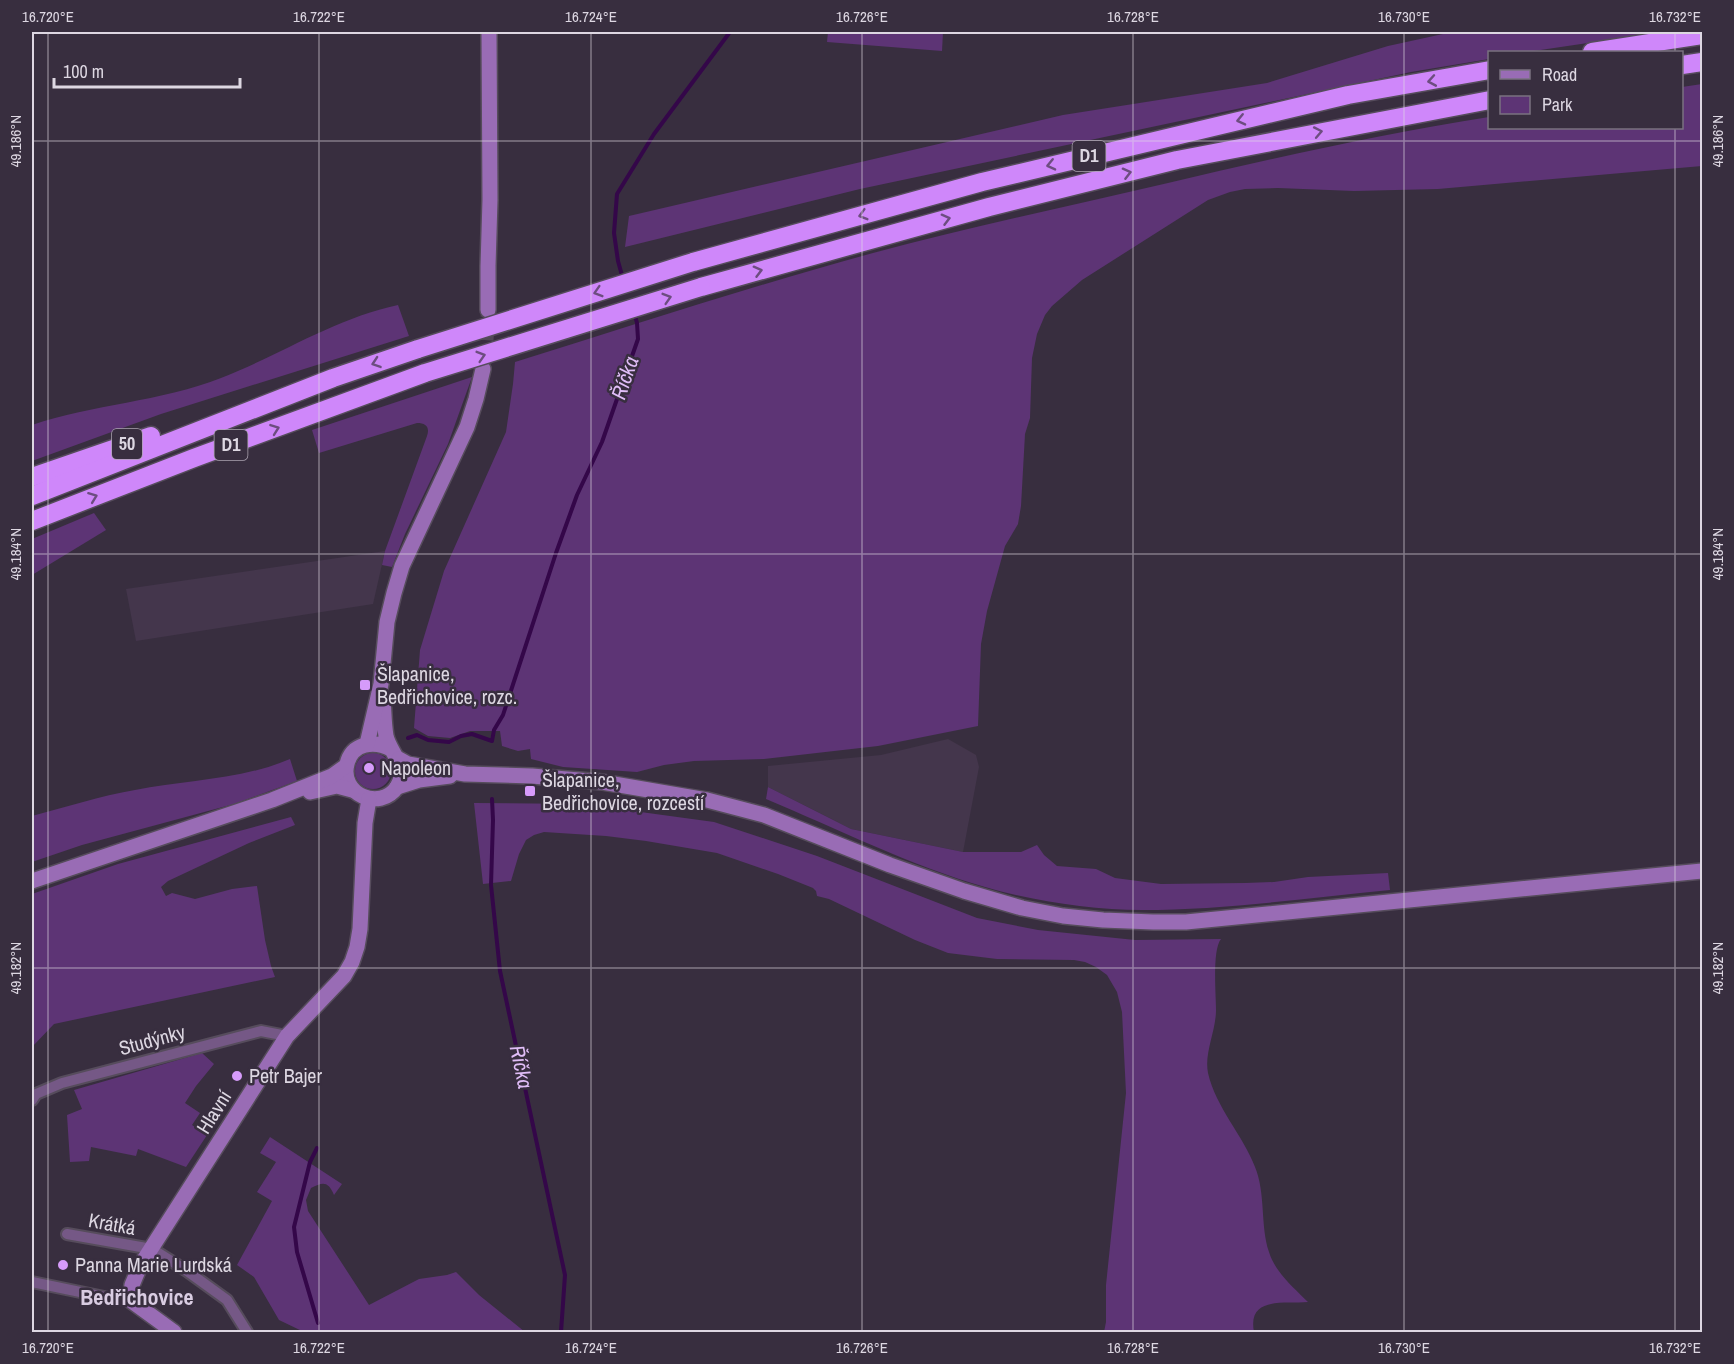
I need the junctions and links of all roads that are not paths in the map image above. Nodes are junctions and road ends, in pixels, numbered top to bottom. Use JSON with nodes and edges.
{"nodes":[{"id":1,"x":489,"y":32,"type":"edge"},
{"id":2,"x":1702,"y":35,"type":"edge"},
{"id":3,"x":1598,"y":51,"type":"edge"},
{"id":4,"x":1702,"y":62,"type":"edge"},
{"id":5,"x":1683,"y":65,"type":"edge"},
{"id":6,"x":1488,"y":70,"type":"edge"},
{"id":7,"x":1488,"y":100,"type":"edge"},
{"id":8,"x":488,"y":310,"type":"tunnel mouth"},
{"id":9,"x":483,"y":369,"type":"tunnel mouth"},
{"id":10,"x":333,"y":378,"type":"junction"},
{"id":11,"x":32,"y":477,"type":"edge"},
{"id":12,"x":32,"y":495,"type":"edge"},
{"id":13,"x":34,"y":521,"type":"edge"},
{"id":14,"x":381,"y":684,"type":"junction"},
{"id":15,"x":367,"y":744,"type":"junction"},
{"id":16,"x":395,"y":754,"type":"junction"},
{"id":17,"x":346,"y":766,"type":"junction"},
{"id":18,"x":465,"y":774,"type":"junction"},
{"id":19,"x":397,"y":787,"type":"junction"},
{"id":20,"x":352,"y":790,"type":"junction"},
{"id":21,"x":369,"y":799,"type":"junction"},
{"id":22,"x":272,"y":800,"type":"junction"},
{"id":23,"x":1702,"y":871,"type":"edge"},
{"id":24,"x":32,"y":880,"type":"edge"},
{"id":25,"x":287,"y":1036,"type":"junction"},
{"id":26,"x":32,"y":1100,"type":"edge"},
{"id":27,"x":67,"y":1234,"type":"dead end"},
{"id":28,"x":152,"y":1249,"type":"junction"},
{"id":29,"x":32,"y":1282,"type":"edge"},
{"id":30,"x":130,"y":1300,"type":"junction"},
{"id":31,"x":174,"y":1332,"type":"edge"},
{"id":32,"x":247,"y":1332,"type":"edge"}],
"edges":[{"from":1,"to":8,"type":"main road"},
{"from":2,"to":3,"type":"highway"},
{"from":4,"to":5,"type":"highway"},
{"from":6,"to":10,"type":"highway","number":"D1","one_way":true,"bridge":true},
{"from":13,"to":7,"type":"highway","number":"D1","one_way":true,"bridge":true},
{"from":9,"to":14,"type":"main road"},
{"from":10,"to":11,"type":"highway","number":"50"},
{"from":10,"to":12,"type":"highway","number":"D1"},
{"from":14,"to":15,"type":"main road"},
{"from":14,"to":16,"type":"main road"},
{"from":15,"to":16,"type":"main road"},
{"from":15,"to":17,"type":"main road"},
{"from":16,"to":18,"type":"main road"},
{"from":16,"to":19,"type":"main road"},
{"from":17,"to":20,"type":"main road"},
{"from":17,"to":22,"type":"main road"},
{"from":18,"to":19,"type":"main road"},
{"from":18,"to":23,"type":"main road"},
{"from":19,"to":21,"type":"main road"},
{"from":20,"to":21,"type":"main road"},
{"from":20,"to":22,"type":"main road"},
{"from":21,"to":25,"type":"main road","name":"Hlavní"},
{"from":22,"to":24,"type":"main road"},
{"from":25,"to":26,"type":"street","name":"Studýnky"},
{"from":25,"to":28,"type":"main road","name":"Hlavní"},
{"from":27,"to":28,"type":"street","name":"Krátká"},
{"from":28,"to":30,"type":"main road","name":"Hlavní"},
{"from":28,"to":32,"type":"street"},
{"from":29,"to":30,"type":"street"},
{"from":30,"to":31,"type":"main road"}]}
